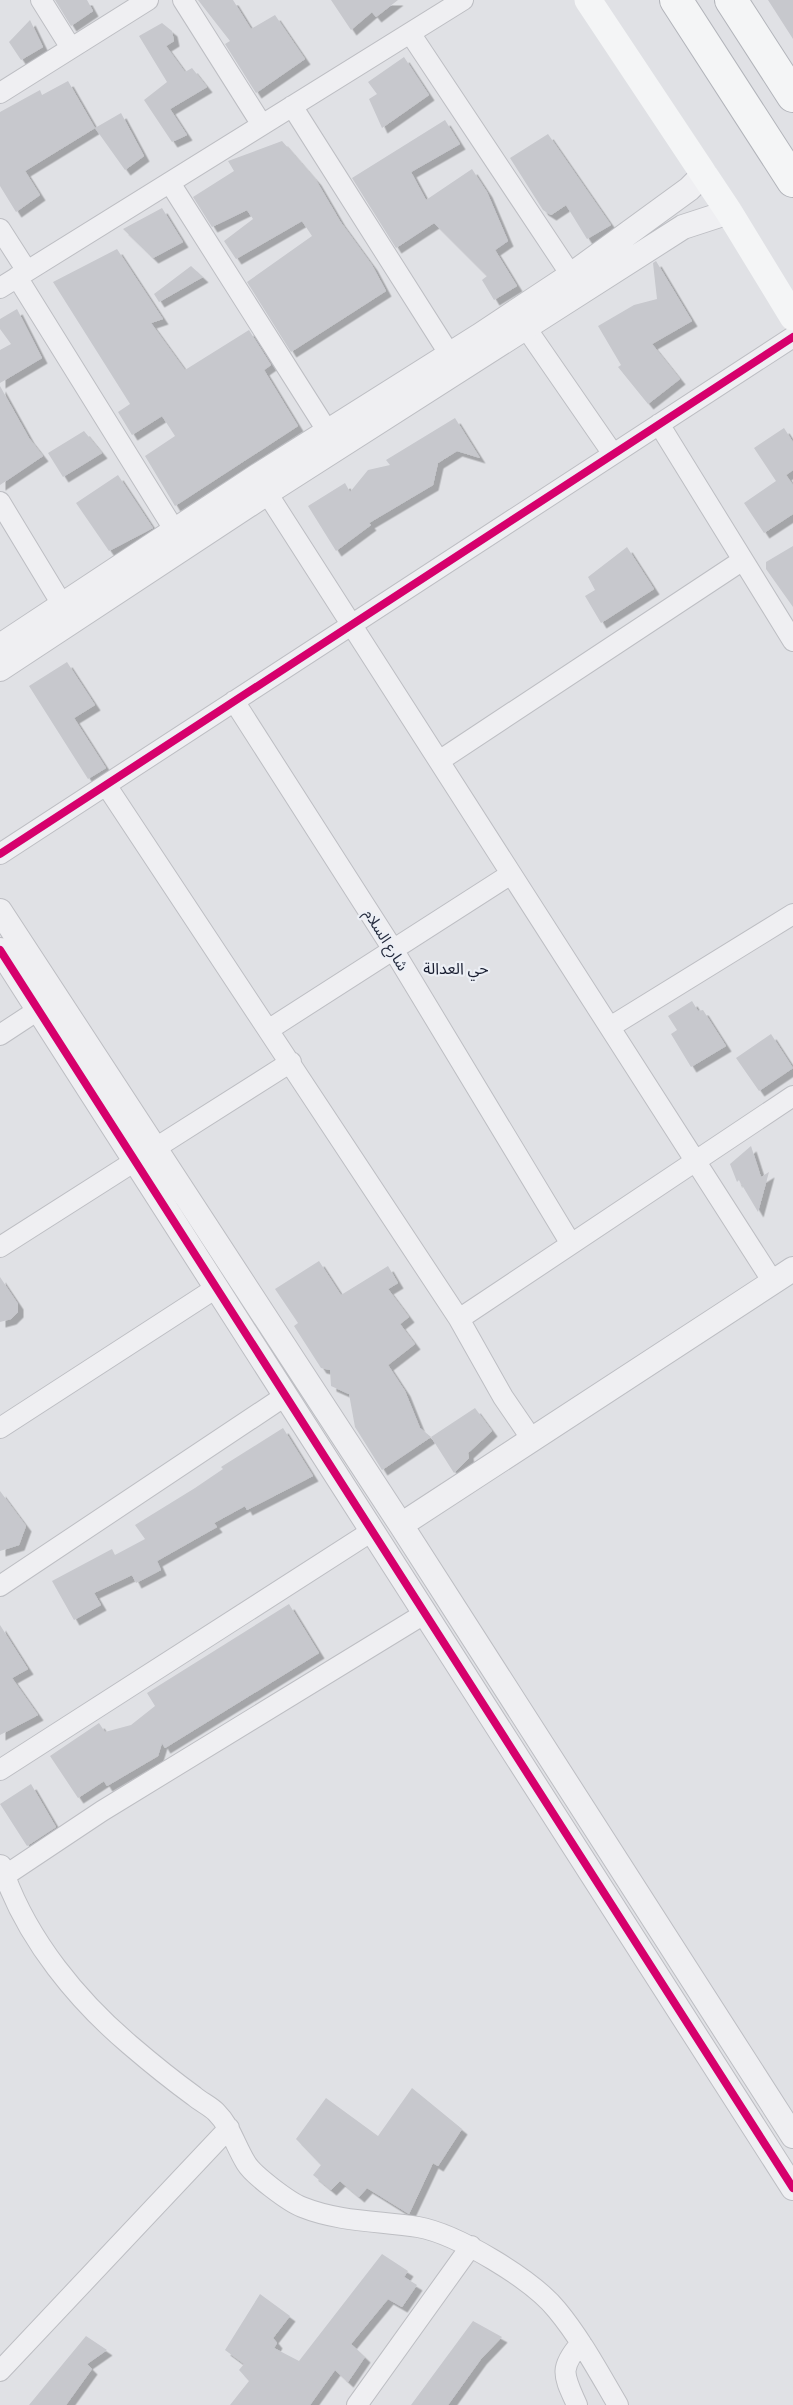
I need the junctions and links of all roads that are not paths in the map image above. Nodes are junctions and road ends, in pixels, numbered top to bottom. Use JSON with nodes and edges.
{"nodes":[{"id":1,"x":41,"y":0,"type":"edge"},
{"id":2,"x":148,"y":0,"type":"edge"},
{"id":3,"x":183,"y":0,"type":"edge"},
{"id":4,"x":463,"y":0,"type":"edge"},
{"id":5,"x":588,"y":0,"type":"edge"},
{"id":6,"x":676,"y":0,"type":"edge"},
{"id":7,"x":731,"y":0,"type":"edge"},
{"id":8,"x":410,"y":33,"type":"junction"},
{"id":9,"x":71,"y":48,"type":"junction"},
{"id":10,"x":788,"y":88,"type":"edge"},
{"id":11,"x":0,"y":93,"type":"edge"},
{"id":12,"x":740,"y":101,"type":"junction"},
{"id":13,"x":292,"y":106,"type":"junction"},
{"id":14,"x":262,"y":125,"type":"junction"},
{"id":15,"x":788,"y":157,"type":"edge"},
{"id":16,"x":704,"y":174,"type":"junction"},
{"id":17,"x":170,"y":183,"type":"junction"},
{"id":18,"x":666,"y":206,"type":"junction"},
{"id":19,"x":729,"y":212,"type":"junction"},
{"id":20,"x":683,"y":227,"type":"junction"},
{"id":21,"x":0,"y":229,"type":"edge"},
{"id":22,"x":22,"y":274,"type":"junction"},
{"id":23,"x":571,"y":275,"type":"junction"},
{"id":24,"x":0,"y":288,"type":"edge"},
{"id":25,"x":793,"y":317,"type":"edge"},
{"id":26,"x":526,"y":328,"type":"junction"},
{"id":27,"x":793,"y":337,"type":"edge"},
{"id":28,"x":484,"y":344,"type":"junction"},
{"id":29,"x":450,"y":355,"type":"junction"},
{"id":30,"x":659,"y":424,"type":"junction"},
{"id":31,"x":328,"y":432,"type":"junction"},
{"id":32,"x":613,"y":454,"type":"junction"},
{"id":33,"x":267,"y":493,"type":"junction"},
{"id":34,"x":0,"y":502,"type":"edge"},
{"id":35,"x":175,"y":531,"type":"junction"},
{"id":36,"x":743,"y":560,"type":"junction"},
{"id":37,"x":68,"y":614,"type":"junction"},
{"id":38,"x":352,"y":624,"type":"junction"},
{"id":39,"x":793,"y":641,"type":"edge"},
{"id":40,"x":0,"y":646,"type":"edge"},
{"id":41,"x":0,"y":669,"type":"edge"},
{"id":42,"x":234,"y":701,"type":"junction"},
{"id":43,"x":439,"y":761,"type":"junction"},
{"id":44,"x":106,"y":785,"type":"junction"},
{"id":45,"x":0,"y":854,"type":"edge"},
{"id":46,"x":511,"y":874,"type":"junction"},
{"id":47,"x":0,"y":911,"type":"edge"},
{"id":48,"x":793,"y":914,"type":"edge"},
{"id":49,"x":0,"y":950,"type":"edge"},
{"id":50,"x":394,"y":951,"type":"junction"},
{"id":51,"x":38,"y":1010,"type":"junction"},
{"id":52,"x":610,"y":1028,"type":"junction"},
{"id":53,"x":268,"y":1030,"type":"junction"},
{"id":54,"x":0,"y":1035,"type":"edge"},
{"id":55,"x":291,"y":1062,"type":"junction"},
{"id":56,"x":793,"y":1096,"type":"edge"},
{"id":57,"x":144,"y":1155,"type":"junction"},
{"id":58,"x":696,"y":1161,"type":"junction"},
{"id":59,"x":571,"y":1244,"type":"junction"},
{"id":60,"x":0,"y":1247,"type":"edge"},
{"id":61,"x":783,"y":1275,"type":"edge"},
{"id":62,"x":216,"y":1288,"type":"junction"},
{"id":63,"x":459,"y":1318,"type":"junction"},
{"id":64,"x":307,"y":1381,"type":"junction"},
{"id":65,"x":285,"y":1396,"type":"junction"},
{"id":66,"x":0,"y":1428,"type":"edge"},
{"id":67,"x":531,"y":1437,"type":"junction"},
{"id":68,"x":400,"y":1525,"type":"junction"},
{"id":69,"x":372,"y":1531,"type":"junction"},
{"id":70,"x":0,"y":1586,"type":"edge"},
{"id":71,"x":424,"y":1614,"type":"junction"},
{"id":72,"x":0,"y":1770,"type":"edge"},
{"id":73,"x":602,"y":1840,"type":"junction"},
{"id":74,"x":578,"y":1855,"type":"junction"},
{"id":75,"x":2,"y":1874,"type":"edge"},
{"id":76,"x":229,"y":2128,"type":"junction"},
{"id":77,"x":793,"y":2136,"type":"edge"},
{"id":78,"x":793,"y":2188,"type":"edge"},
{"id":79,"x":471,"y":2246,"type":"junction"},
{"id":80,"x":582,"y":2343,"type":"junction"},
{"id":81,"x":0,"y":2371,"type":"edge"},
{"id":82,"x":357,"y":2405,"type":"edge"},
{"id":83,"x":577,"y":2405,"type":"edge"},
{"id":84,"x":618,"y":2405,"type":"edge"}],
"edges":[{"from":1,"to":9,"type":"street"},
{"from":2,"to":9,"type":"street"},
{"from":3,"to":14,"type":"street"},
{"from":4,"to":8,"type":"street"},
{"from":5,"to":16,"type":"main road"},
{"from":6,"to":12,"type":"highway"},
{"from":7,"to":10,"type":"highway"},
{"from":8,"to":13,"type":"street"},
{"from":8,"to":23,"type":"street"},
{"from":9,"to":11,"type":"street"},
{"from":10,"to":12,"type":"highway"},
{"from":12,"to":15,"type":"highway"},
{"from":13,"to":14,"type":"street"},
{"from":13,"to":29,"type":"street"},
{"from":14,"to":17,"type":"street"},
{"from":16,"to":18,"type":"street"},
{"from":16,"to":19,"type":"main road"},
{"from":17,"to":22,"type":"street"},
{"from":17,"to":31,"type":"street"},
{"from":18,"to":20,"type":"street"},
{"from":18,"to":23,"type":"street"},
{"from":19,"to":20,"type":"street"},
{"from":19,"to":25,"type":"main road"},
{"from":20,"to":26,"type":"street"},
{"from":21,"to":22,"type":"street"},
{"from":22,"to":24,"type":"street"},
{"from":22,"to":35,"type":"street"},
{"from":23,"to":28,"type":"street"},
{"from":26,"to":28,"type":"street"},
{"from":26,"to":32,"type":"street"},
{"from":27,"to":30,"type":"street"},
{"from":28,"to":29,"type":"street"},
{"from":28,"to":33,"type":"street"},
{"from":29,"to":31,"type":"street"},
{"from":30,"to":32,"type":"street"},
{"from":30,"to":36,"type":"street"},
{"from":31,"to":35,"type":"street"},
{"from":32,"to":38,"type":"street"},
{"from":33,"to":37,"type":"street"},
{"from":33,"to":38,"type":"street"},
{"from":34,"to":37,"type":"street"},
{"from":35,"to":37,"type":"street"},
{"from":36,"to":39,"type":"street"},
{"from":36,"to":43,"type":"street"},
{"from":37,"to":40,"type":"street"},
{"from":37,"to":41,"type":"street"},
{"from":38,"to":42,"type":"street"},
{"from":38,"to":43,"type":"street"},
{"from":42,"to":44,"type":"street"},
{"from":42,"to":50,"type":"street","name":"شارع السلام"},
{"from":43,"to":46,"type":"street"},
{"from":44,"to":45,"type":"street"},
{"from":44,"to":53,"type":"street"},
{"from":46,"to":50,"type":"street"},
{"from":46,"to":52,"type":"street"},
{"from":47,"to":57,"type":"street"},
{"from":48,"to":52,"type":"street"},
{"from":49,"to":51,"type":"street"},
{"from":50,"to":53,"type":"street"},
{"from":50,"to":59,"type":"street","name":"شارع السلام"},
{"from":51,"to":54,"type":"street"},
{"from":51,"to":57,"type":"street"},
{"from":52,"to":58,"type":"street"},
{"from":53,"to":55,"type":"street"},
{"from":55,"to":57,"type":"street"},
{"from":55,"to":63,"type":"street"},
{"from":56,"to":58,"type":"street"},
{"from":57,"to":60,"type":"street"},
{"from":57,"to":62,"type":"street"},
{"from":57,"to":64,"type":"street"},
{"from":58,"to":59,"type":"street"},
{"from":58,"to":61,"type":"street"},
{"from":59,"to":63,"type":"street"},
{"from":61,"to":67,"type":"street"},
{"from":62,"to":65,"type":"street"},
{"from":62,"to":66,"type":"street"},
{"from":63,"to":67,"type":"street"},
{"from":64,"to":65,"type":"street"},
{"from":64,"to":68,"type":"street"},
{"from":65,"to":69,"type":"street"},
{"from":65,"to":70,"type":"street"},
{"from":67,"to":68,"type":"street"},
{"from":68,"to":73,"type":"street"},
{"from":69,"to":71,"type":"street"},
{"from":69,"to":72,"type":"street"},
{"from":71,"to":74,"type":"street"},
{"from":71,"to":75,"type":"street"},
{"from":73,"to":74,"type":"street"},
{"from":73,"to":77,"type":"street"},
{"from":74,"to":78,"type":"street"},
{"from":75,"to":76,"type":"street"},
{"from":76,"to":79,"type":"street"},
{"from":76,"to":81,"type":"street"},
{"from":79,"to":80,"type":"street"},
{"from":79,"to":82,"type":"street"},
{"from":80,"to":83,"type":"street"},
{"from":80,"to":84,"type":"street"}]}
